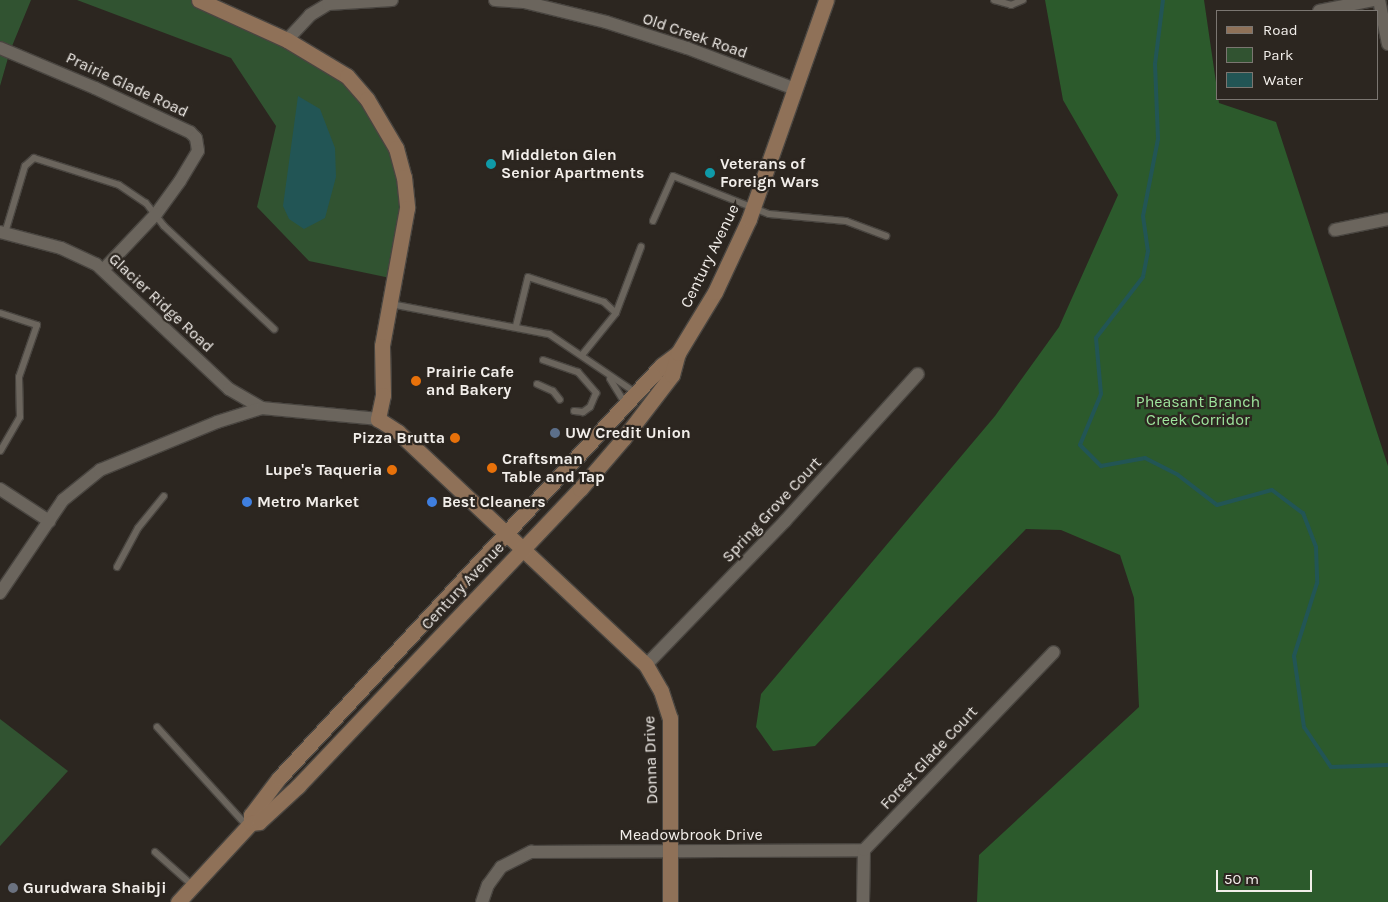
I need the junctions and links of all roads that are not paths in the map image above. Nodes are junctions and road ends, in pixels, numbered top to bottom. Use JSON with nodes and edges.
{"nodes":[{"id":1,"x":199,"y":0,"type":"edge"},
{"id":2,"x":392,"y":0,"type":"edge"},
{"id":3,"x":495,"y":0,"type":"edge"},
{"id":4,"x":826,"y":0,"type":"edge"},
{"id":5,"x":994,"y":0,"type":"edge"},
{"id":6,"x":1023,"y":0,"type":"edge"},
{"id":7,"x":1373,"y":0,"type":"edge"},
{"id":8,"x":1379,"y":0,"type":"edge"},
{"id":9,"x":1324,"y":10,"type":"edge"},
{"id":10,"x":287,"y":40,"type":"junction"},
{"id":11,"x":1388,"y":44,"type":"edge"},
{"id":12,"x":0,"y":48,"type":"edge"},
{"id":13,"x":796,"y":89,"type":"junction"},
{"id":14,"x":754,"y":206,"type":"junction"},
{"id":15,"x":156,"y":214,"type":"junction"},
{"id":16,"x":1388,"y":219,"type":"edge"},
{"id":17,"x":653,"y":221,"type":"dead end"},
{"id":18,"x":1335,"y":230,"type":"dead end"},
{"id":19,"x":2,"y":232,"type":"edge"},
{"id":20,"x":886,"y":236,"type":"dead end"},
{"id":21,"x":640,"y":248,"type":"dead end"},
{"id":22,"x":103,"y":270,"type":"junction"},
{"id":23,"x":390,"y":304,"type":"junction"},
{"id":24,"x":0,"y":313,"type":"edge"},
{"id":25,"x":616,"y":313,"type":"junction"},
{"id":26,"x":516,"y":326,"type":"junction"},
{"id":27,"x":274,"y":329,"type":"dead end"},
{"id":28,"x":678,"y":353,"type":"junction"},
{"id":29,"x":582,"y":355,"type":"junction"},
{"id":30,"x":543,"y":360,"type":"dead end"},
{"id":31,"x":918,"y":374,"type":"dead end"},
{"id":32,"x":610,"y":378,"type":"junction"},
{"id":33,"x":537,"y":384,"type":"dead end"},
{"id":34,"x":637,"y":394,"type":"junction"},
{"id":35,"x":560,"y":400,"type":"dead end"},
{"id":36,"x":626,"y":406,"type":"junction"},
{"id":37,"x":262,"y":408,"type":"junction"},
{"id":38,"x":574,"y":411,"type":"dead end"},
{"id":39,"x":378,"y":419,"type":"junction"},
{"id":40,"x":0,"y":452,"type":"edge"},
{"id":41,"x":0,"y":489,"type":"edge"},
{"id":42,"x":164,"y":496,"type":"dead end"},
{"id":43,"x":49,"y":520,"type":"junction"},
{"id":44,"x":506,"y":532,"type":"junction"},
{"id":45,"x":523,"y":548,"type":"junction"},
{"id":46,"x":117,"y":567,"type":"dead end"},
{"id":47,"x":0,"y":593,"type":"edge"},
{"id":48,"x":1054,"y":652,"type":"dead end"},
{"id":49,"x":646,"y":665,"type":"junction"},
{"id":50,"x":157,"y":727,"type":"dead end"},
{"id":51,"x":250,"y":825,"type":"junction"},
{"id":52,"x":864,"y":850,"type":"junction"},
{"id":53,"x":155,"y":852,"type":"dead end"},
{"id":54,"x":670,"y":852,"type":"junction"},
{"id":55,"x":193,"y":886,"type":"junction"},
{"id":56,"x":863,"y":901,"type":"edge"},
{"id":57,"x":178,"y":902,"type":"edge"},
{"id":58,"x":482,"y":902,"type":"edge"},
{"id":59,"x":670,"y":902,"type":"edge"}],
"edges":[{"from":1,"to":10,"type":"main road"},
{"from":2,"to":10,"type":"street"},
{"from":3,"to":13,"type":"street","name":"Old Creek Road"},
{"from":4,"to":13,"type":"main road","name":"Century Avenue"},
{"from":5,"to":6,"type":"lane"},
{"from":7,"to":9,"type":"street"},
{"from":8,"to":11,"type":"street"},
{"from":10,"to":23,"type":"main road"},
{"from":12,"to":15,"type":"street","name":"Prairie Glade Road"},
{"from":13,"to":14,"type":"main road","name":"Century Avenue"},
{"from":14,"to":17,"type":"lane"},
{"from":14,"to":20,"type":"lane"},
{"from":14,"to":28,"type":"main road","name":"Century Avenue"},
{"from":15,"to":19,"type":"lane"},
{"from":15,"to":22,"type":"street","name":"Prairie Glade Road"},
{"from":15,"to":27,"type":"lane"},
{"from":16,"to":18,"type":"street"},
{"from":19,"to":22,"type":"street","name":"Glacier Ridge Road"},
{"from":21,"to":25,"type":"lane"},
{"from":22,"to":37,"type":"street","name":"Glacier Ridge Road"},
{"from":23,"to":26,"type":"lane"},
{"from":23,"to":39,"type":"main road"},
{"from":24,"to":40,"type":"lane"},
{"from":25,"to":26,"type":"lane"},
{"from":25,"to":29,"type":"lane"},
{"from":26,"to":29,"type":"lane"},
{"from":28,"to":34,"type":"main road","name":"Century Avenue"},
{"from":28,"to":45,"type":"main road","name":"Century Avenue"},
{"from":29,"to":32,"type":"lane"},
{"from":30,"to":38,"type":"lane"},
{"from":31,"to":49,"type":"street","name":"Spring Grove Court"},
{"from":32,"to":34,"type":"lane"},
{"from":32,"to":36,"type":"lane"},
{"from":33,"to":35,"type":"lane"},
{"from":34,"to":36,"type":"main road","name":"Century Avenue"},
{"from":36,"to":44,"type":"main road","name":"Century Avenue"},
{"from":37,"to":39,"type":"street"},
{"from":37,"to":43,"type":"street"},
{"from":39,"to":44,"type":"main road","name":"Donna Drive"},
{"from":41,"to":43,"type":"street"},
{"from":42,"to":46,"type":"lane"},
{"from":43,"to":47,"type":"street"},
{"from":44,"to":45,"type":"main road","name":"Donna Drive"},
{"from":44,"to":51,"type":"main road","name":"Century Avenue"},
{"from":45,"to":49,"type":"main road","name":"Donna Drive"},
{"from":45,"to":51,"type":"main road","name":"Century Avenue"},
{"from":48,"to":52,"type":"street","name":"Forest Glade Court"},
{"from":49,"to":54,"type":"main road","name":"Donna Drive"},
{"from":50,"to":51,"type":"lane"},
{"from":51,"to":55,"type":"main road","name":"Century Avenue"},
{"from":52,"to":54,"type":"street","name":"Meadowbrook Drive"},
{"from":52,"to":56,"type":"street"},
{"from":53,"to":55,"type":"lane"},
{"from":54,"to":58,"type":"street","name":"Meadowbrook Drive"},
{"from":54,"to":59,"type":"main road","name":"Donna Drive"},
{"from":55,"to":57,"type":"main road","name":"Century Avenue"}]}
